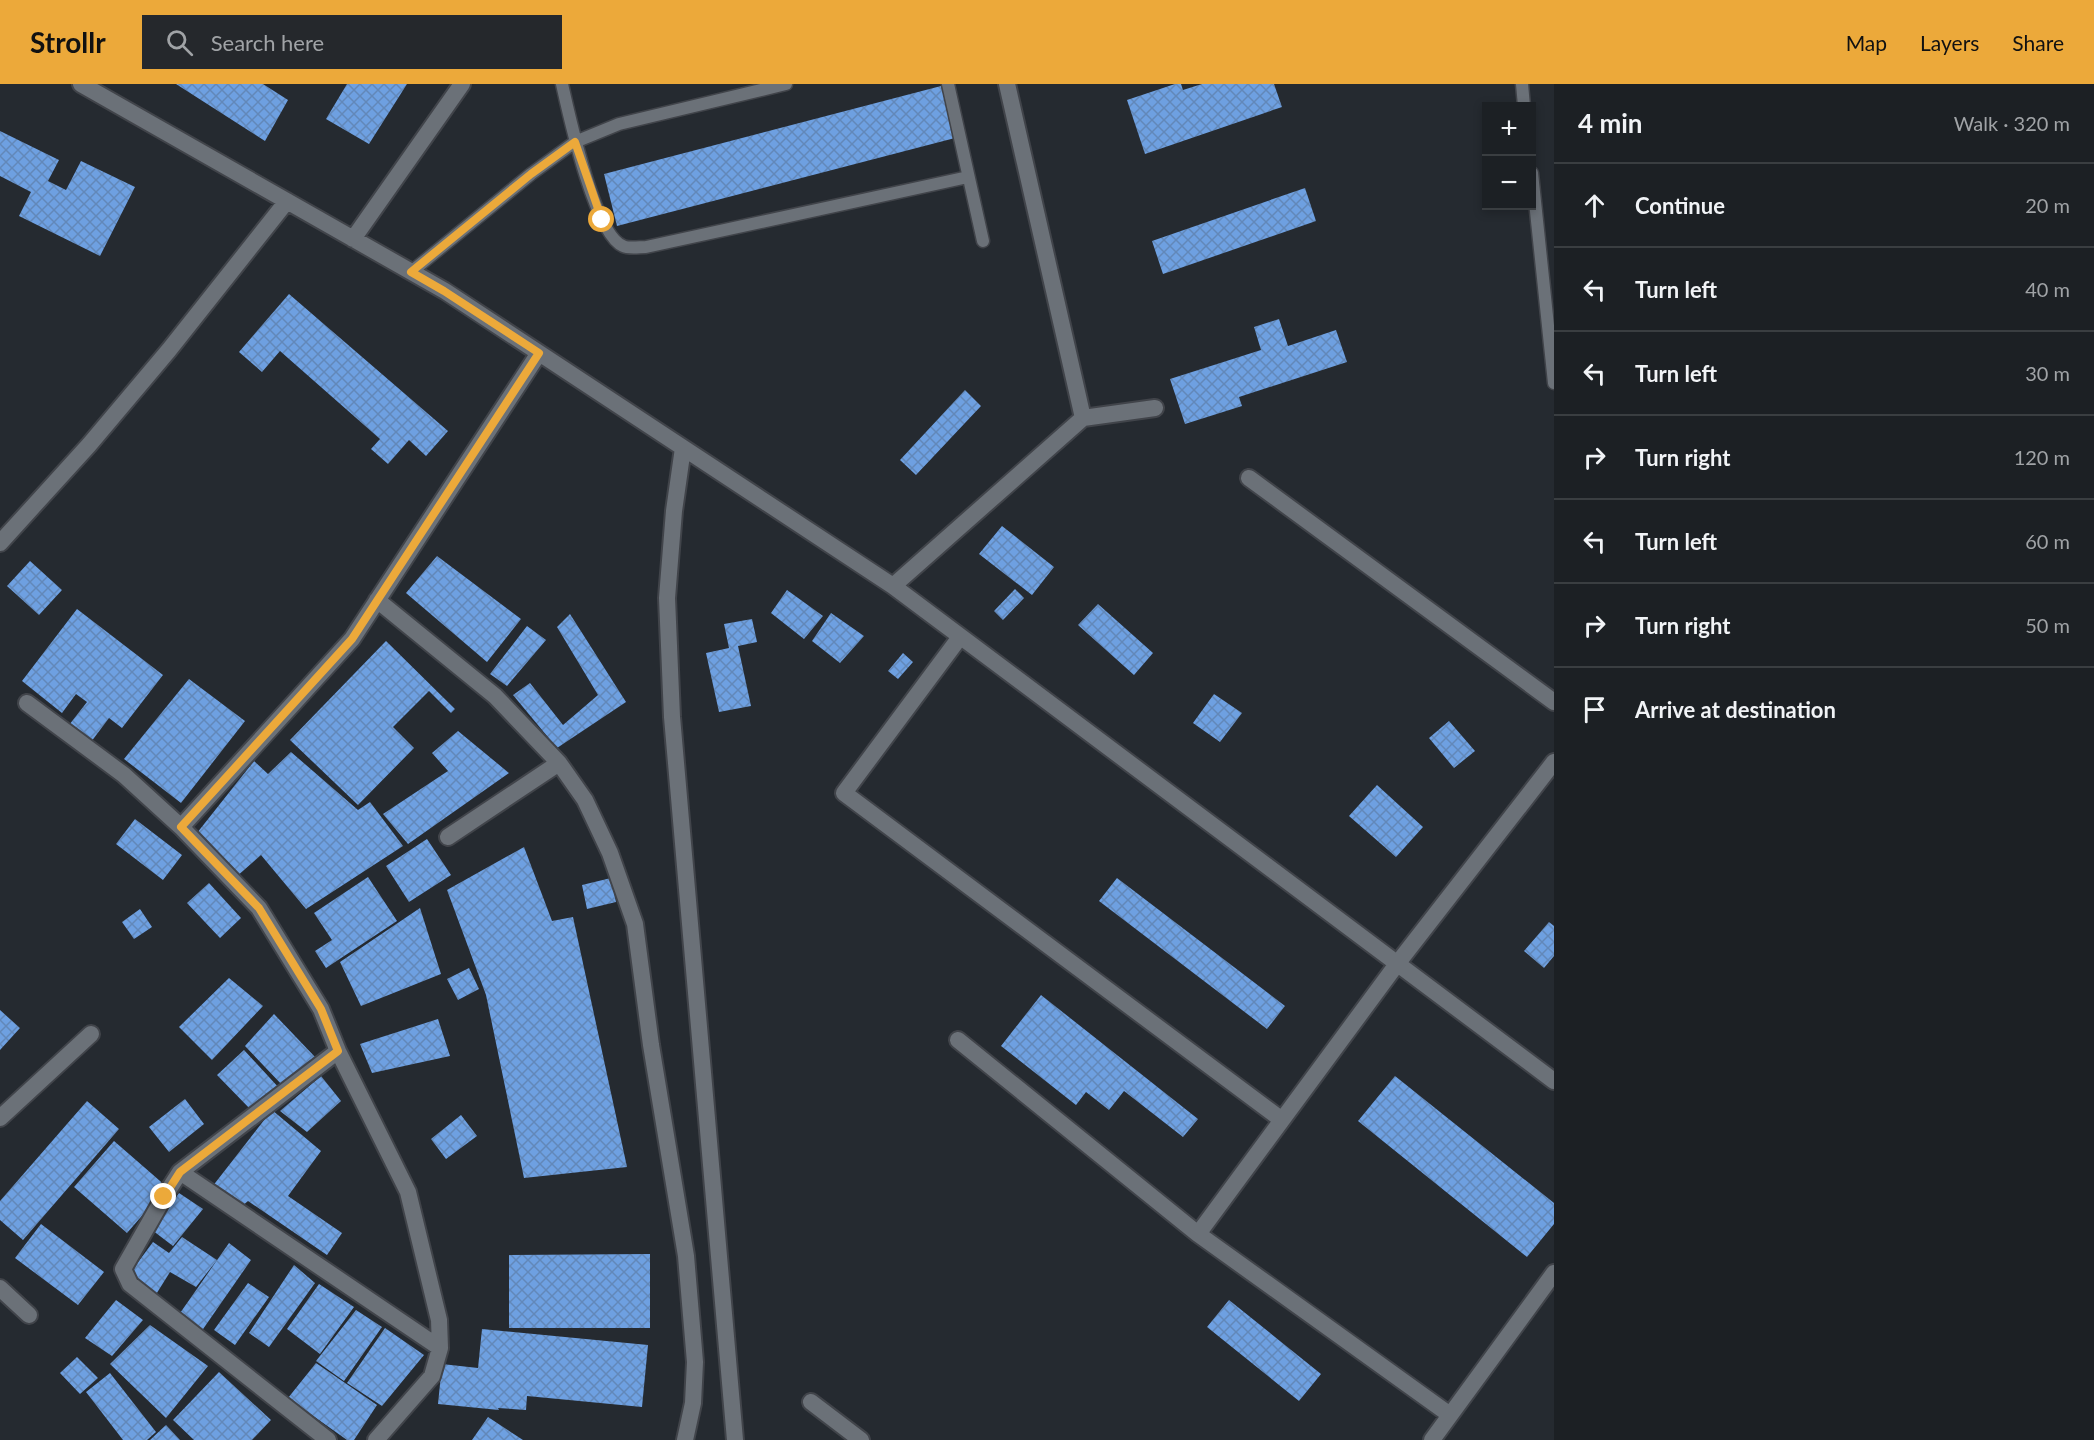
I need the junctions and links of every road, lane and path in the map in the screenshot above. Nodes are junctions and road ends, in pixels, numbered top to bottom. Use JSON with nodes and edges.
{"nodes":[{"id":1,"x":81,"y":84,"type":"edge"},
{"id":2,"x":462,"y":84,"type":"edge"},
{"id":3,"x":562,"y":84,"type":"edge"},
{"id":4,"x":786,"y":84,"type":"edge"},
{"id":5,"x":948,"y":84,"type":"edge"},
{"id":6,"x":1007,"y":84,"type":"edge"},
{"id":7,"x":1522,"y":84,"type":"edge"},
{"id":8,"x":1524,"y":102,"type":"edge"},
{"id":9,"x":575,"y":142,"type":"junction"},
{"id":10,"x":968,"y":177,"type":"junction"},
{"id":11,"x":287,"y":201,"type":"junction"},
{"id":12,"x":1536,"y":210,"type":"edge"},
{"id":13,"x":354,"y":239,"type":"junction"},
{"id":14,"x":983,"y":241,"type":"dead end"},
{"id":15,"x":411,"y":272,"type":"junction"},
{"id":16,"x":539,"y":353,"type":"junction"},
{"id":17,"x":1554,"y":383,"type":"edge"},
{"id":18,"x":1155,"y":408,"type":"dead end"},
{"id":19,"x":1083,"y":418,"type":"junction"},
{"id":20,"x":683,"y":448,"type":"junction"},
{"id":21,"x":1249,"y":478,"type":"dead end"},
{"id":22,"x":0,"y":543,"type":"edge"},
{"id":23,"x":893,"y":586,"type":"junction"},
{"id":24,"x":377,"y":600,"type":"junction"},
{"id":25,"x":960,"y":636,"type":"junction"},
{"id":26,"x":1554,"y":702,"type":"edge"},
{"id":27,"x":27,"y":703,"type":"dead end"},
{"id":28,"x":1554,"y":762,"type":"edge"},
{"id":29,"x":559,"y":763,"type":"junction"},
{"id":30,"x":181,"y":827,"type":"junction"},
{"id":31,"x":448,"y":837,"type":"dead end"},
{"id":32,"x":1398,"y":964,"type":"junction"},
{"id":33,"x":91,"y":1034,"type":"dead end"},
{"id":34,"x":958,"y":1040,"type":"dead end"},
{"id":35,"x":338,"y":1051,"type":"junction"},
{"id":36,"x":1554,"y":1081,"type":"edge"},
{"id":37,"x":0,"y":1118,"type":"edge"},
{"id":38,"x":1282,"y":1120,"type":"junction"},
{"id":39,"x":180,"y":1172,"type":"junction"},
{"id":40,"x":1198,"y":1234,"type":"junction"},
{"id":41,"x":1554,"y":1273,"type":"edge"},
{"id":42,"x":0,"y":1288,"type":"edge"},
{"id":43,"x":29,"y":1315,"type":"dead end"},
{"id":44,"x":440,"y":1348,"type":"junction"},
{"id":45,"x":811,"y":1402,"type":"dead end"},
{"id":46,"x":1450,"y":1415,"type":"junction"},
{"id":47,"x":328,"y":1440,"type":"edge"},
{"id":48,"x":376,"y":1440,"type":"edge"},
{"id":49,"x":685,"y":1440,"type":"edge"},
{"id":50,"x":735,"y":1440,"type":"edge"},
{"id":51,"x":861,"y":1440,"type":"edge"},
{"id":52,"x":1432,"y":1440,"type":"edge"}],
"edges":[{"from":1,"to":11,"type":"street"},
{"from":2,"to":13,"type":"street"},
{"from":3,"to":9,"type":"lane"},
{"from":4,"to":9,"type":"lane"},
{"from":5,"to":10,"type":"lane"},
{"from":6,"to":19,"type":"street"},
{"from":7,"to":8,"type":"lane"},
{"from":9,"to":10,"type":"lane"},
{"from":9,"to":15,"type":"lane"},
{"from":10,"to":14,"type":"lane"},
{"from":11,"to":13,"type":"street"},
{"from":11,"to":22,"type":"street"},
{"from":12,"to":17,"type":"lane"},
{"from":13,"to":15,"type":"street"},
{"from":15,"to":16,"type":"street"},
{"from":16,"to":20,"type":"street"},
{"from":16,"to":24,"type":"street"},
{"from":18,"to":19,"type":"street"},
{"from":19,"to":23,"type":"street"},
{"from":20,"to":23,"type":"street"},
{"from":20,"to":50,"type":"street"},
{"from":21,"to":26,"type":"street"},
{"from":23,"to":25,"type":"street"},
{"from":24,"to":29,"type":"street"},
{"from":24,"to":30,"type":"street"},
{"from":25,"to":32,"type":"street"},
{"from":25,"to":38,"type":"street"},
{"from":27,"to":30,"type":"street"},
{"from":28,"to":32,"type":"street"},
{"from":29,"to":31,"type":"street"},
{"from":29,"to":49,"type":"street"},
{"from":30,"to":35,"type":"street"},
{"from":32,"to":36,"type":"street"},
{"from":32,"to":38,"type":"street"},
{"from":33,"to":37,"type":"street"},
{"from":34,"to":40,"type":"street"},
{"from":35,"to":39,"type":"street"},
{"from":35,"to":44,"type":"street"},
{"from":38,"to":40,"type":"street"},
{"from":39,"to":44,"type":"street"},
{"from":39,"to":47,"type":"street"},
{"from":40,"to":46,"type":"street"},
{"from":41,"to":46,"type":"street"},
{"from":42,"to":43,"type":"street"},
{"from":44,"to":48,"type":"street"},
{"from":45,"to":51,"type":"street"},
{"from":46,"to":52,"type":"street"}]}
